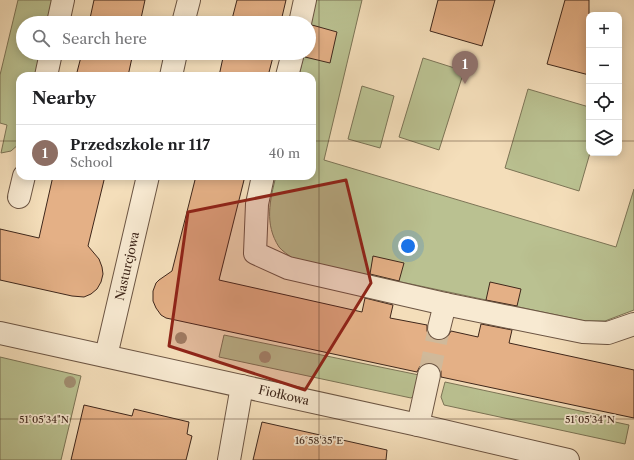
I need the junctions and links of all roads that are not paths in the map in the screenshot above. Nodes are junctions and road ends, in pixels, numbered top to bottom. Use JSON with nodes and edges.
{"nodes":[{"id":1,"x":63,"y":0,"type":"edge"},
{"id":2,"x":189,"y":0,"type":"edge"},
{"id":3,"x":305,"y":0,"type":"edge"},
{"id":4,"x":60,"y":16,"type":"edge"},
{"id":5,"x":185,"y":16,"type":"edge"},
{"id":6,"x":302,"y":16,"type":"edge"},
{"id":7,"x":49,"y":60,"type":"edge"},
{"id":8,"x":174,"y":60,"type":"edge"},
{"id":9,"x":291,"y":60,"type":"edge"},
{"id":10,"x":47,"y":72,"type":"edge"},
{"id":11,"x":172,"y":72,"type":"edge"},
{"id":12,"x":288,"y":72,"type":"edge"},
{"id":13,"x":23,"y":180,"type":"edge"},
{"id":14,"x":147,"y":180,"type":"edge"},
{"id":15,"x":262,"y":180,"type":"edge"},
{"id":16,"x":19,"y":197,"type":"dead end"},
{"id":17,"x":445,"y":304,"type":"junction"},
{"id":18,"x":634,"y":324,"type":"edge"},
{"id":19,"x":439,"y":328,"type":"tunnel mouth"},
{"id":20,"x":0,"y":333,"type":"edge"},
{"id":21,"x":106,"y":356,"type":"junction"},
{"id":22,"x":429,"y":375,"type":"tunnel mouth"},
{"id":23,"x":242,"y":386,"type":"junction"},
{"id":24,"x":418,"y":425,"type":"junction"},
{"id":25,"x":229,"y":460,"type":"edge"},
{"id":26,"x":568,"y":460,"type":"edge"}],
"edges":[{"from":1,"to":4,"type":"street"},
{"from":2,"to":5,"type":"street"},
{"from":3,"to":6,"type":"street"},
{"from":7,"to":10,"type":"street"},
{"from":8,"to":11,"type":"street"},
{"from":9,"to":12,"type":"street"},
{"from":13,"to":16,"type":"street"},
{"from":14,"to":21,"type":"street","name":"Nasturcjowa"},
{"from":15,"to":17,"type":"street"},
{"from":17,"to":18,"type":"street"},
{"from":17,"to":19,"type":"street"},
{"from":20,"to":21,"type":"street","name":"Fiołkowa"},
{"from":21,"to":23,"type":"street","name":"Fiołkowa"},
{"from":22,"to":24,"type":"street"},
{"from":23,"to":24,"type":"street","name":"Fiołkowa"},
{"from":23,"to":25,"type":"street"},
{"from":24,"to":26,"type":"street","name":"Fiołkowa"}]}
